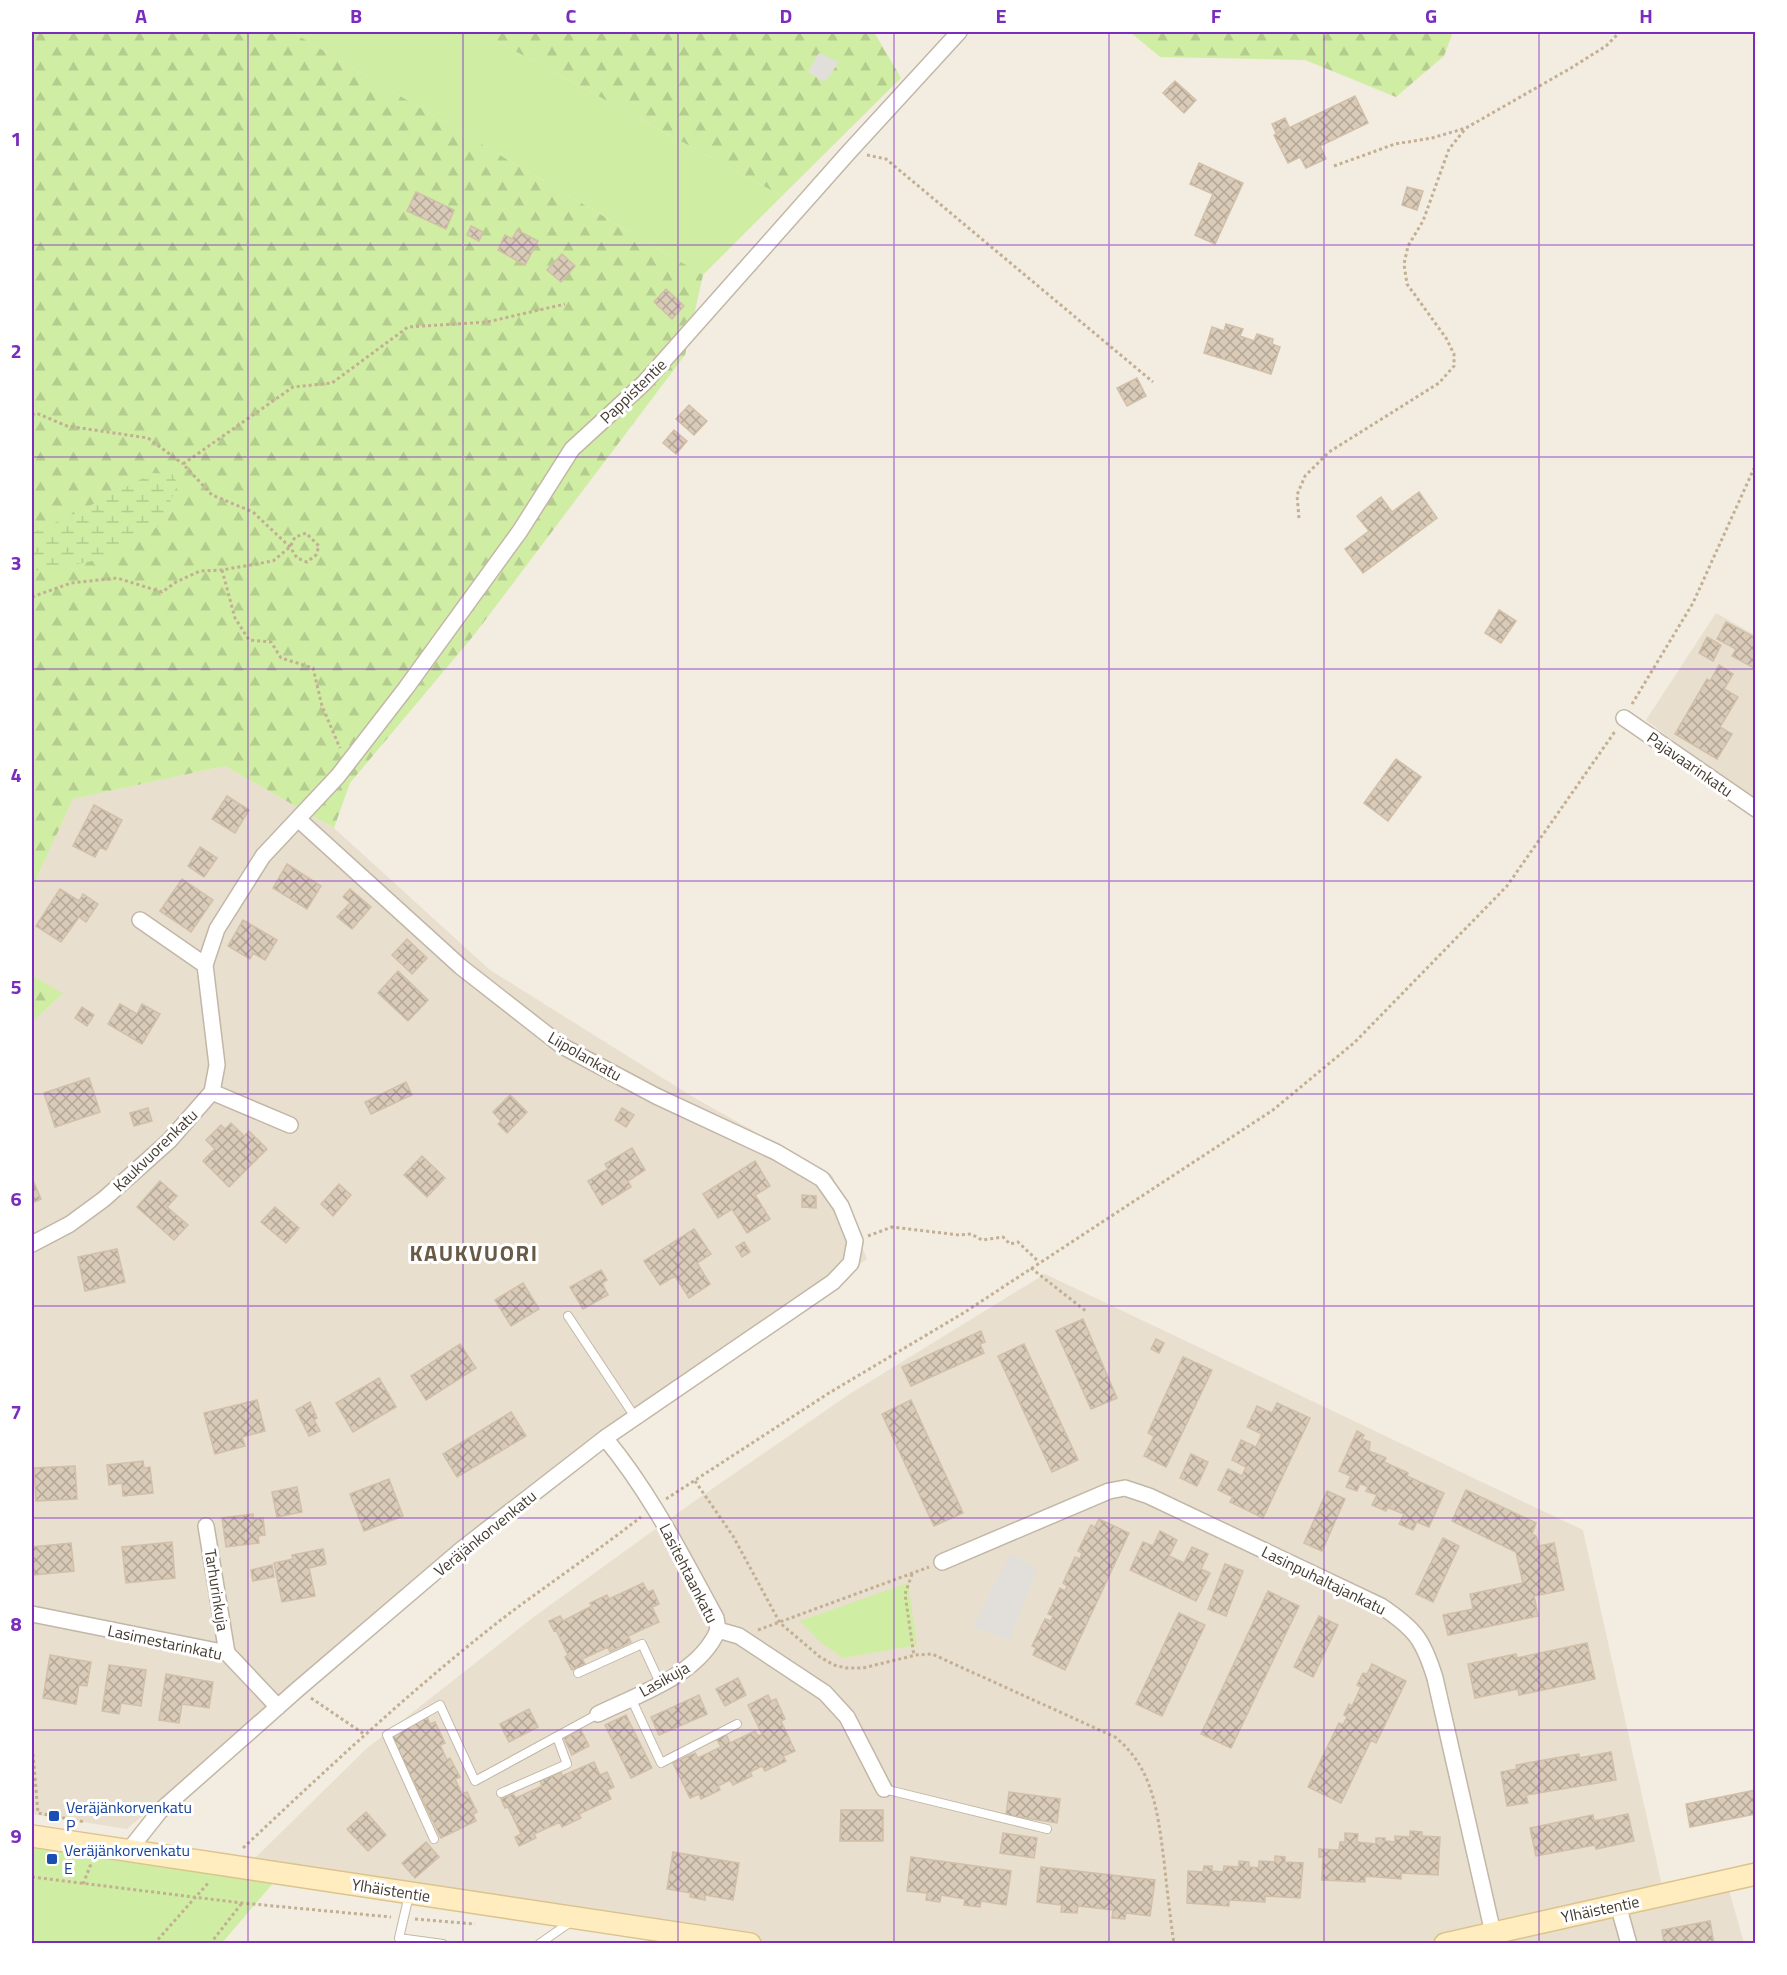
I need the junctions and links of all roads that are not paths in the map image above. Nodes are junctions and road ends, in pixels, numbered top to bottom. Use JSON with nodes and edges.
{"nodes":[{"id":1,"x":959,"y":32,"type":"edge"},
{"id":2,"x":1624,"y":718,"type":"road end"},
{"id":3,"x":1755,"y":809,"type":"edge"},
{"id":4,"x":298,"y":819,"type":"junction"},
{"id":5,"x":140,"y":920,"type":"dead end"},
{"id":6,"x":205,"y":965,"type":"junction"},
{"id":7,"x":212,"y":1092,"type":"junction"},
{"id":8,"x":290,"y":1125,"type":"dead end"},
{"id":9,"x":855,"y":1241,"type":"joint"},
{"id":10,"x":32,"y":1244,"type":"edge"},
{"id":11,"x":568,"y":1316,"type":"dead end"},
{"id":12,"x":635,"y":1418,"type":"junction"},
{"id":13,"x":605,"y":1438,"type":"junction"},
{"id":14,"x":206,"y":1526,"type":"dead end"},
{"id":15,"x":942,"y":1562,"type":"road end"},
{"id":16,"x":32,"y":1614,"type":"edge"},
{"id":17,"x":718,"y":1630,"type":"junction"},
{"id":18,"x":227,"y":1653,"type":"junction"},
{"id":19,"x":578,"y":1673,"type":"dead end"},
{"id":20,"x":660,"y":1683,"type":"junction"},
{"id":21,"x":631,"y":1698,"type":"junction"},
{"id":22,"x":278,"y":1707,"type":"junction"},
{"id":23,"x":598,"y":1714,"type":"joint"},
{"id":24,"x":737,"y":1724,"type":"dead end"},
{"id":25,"x":557,"y":1737,"type":"junction"},
{"id":26,"x":884,"y":1789,"type":"joint"},
{"id":27,"x":501,"y":1793,"type":"dead end"},
{"id":28,"x":1047,"y":1829,"type":"dead end"},
{"id":29,"x":32,"y":1836,"type":"edge"},
{"id":30,"x":434,"y":1839,"type":"dead end"},
{"id":31,"x":129,"y":1850,"type":"junction"},
{"id":32,"x":1755,"y":1874,"type":"edge"},
{"id":33,"x":410,"y":1893,"type":"junction"},
{"id":34,"x":1618,"y":1905,"type":"junction"},
{"id":35,"x":576,"y":1918,"type":"junction"},
{"id":36,"x":1493,"y":1933,"type":"junction"},
{"id":37,"x":682,"y":1939,"type":"edge"},
{"id":38,"x":727,"y":1942,"type":"edge"},
{"id":39,"x":443,"y":1944,"type":"edge"},
{"id":40,"x":539,"y":1944,"type":"edge"},
{"id":41,"x":750,"y":1944,"type":"edge"},
{"id":42,"x":1445,"y":1944,"type":"edge"},
{"id":43,"x":1629,"y":1944,"type":"edge"}],
"edges":[{"from":1,"to":4,"type":"street","name":"Pappistentie"},
{"from":2,"to":3,"type":"street","name":"Pajavaarinkatu"},
{"from":4,"to":6,"type":"street"},
{"from":4,"to":9,"type":"street","name":"Liipolankatu"},
{"from":5,"to":6,"type":"street"},
{"from":6,"to":7,"type":"street"},
{"from":7,"to":8,"type":"street"},
{"from":7,"to":10,"type":"street","name":"Kaukvuorenkatu"},
{"from":9,"to":12,"type":"street","name":"Veräjänkorvenkatu"},
{"from":11,"to":12,"type":"lane"},
{"from":12,"to":13,"type":"street","name":"Veräjänkorvenkatu"},
{"from":13,"to":17,"type":"street","name":"Lasitehtaankatu"},
{"from":13,"to":22,"type":"street","name":"Veräjänkorvenkatu"},
{"from":14,"to":18,"type":"street","name":"Tarhurinkuja"},
{"from":15,"to":36,"type":"street","name":"Lasinpuhaltajankatu"},
{"from":16,"to":18,"type":"street","name":"Lasimestarinkatu"},
{"from":17,"to":20,"type":"street","name":"Lasikuja"},
{"from":17,"to":26,"type":"street","name":"Lasitehtaankatu"},
{"from":18,"to":22,"type":"street","name":"Lasimestarinkatu"},
{"from":19,"to":20,"type":"lane"},
{"from":20,"to":21,"type":"street","name":"Lasikuja"},
{"from":21,"to":23,"type":"street","name":"Lasikuja"},
{"from":21,"to":24,"type":"lane"},
{"from":22,"to":31,"type":"street","name":"Veräjänkorvenkatu"},
{"from":23,"to":25,"type":"lane"},
{"from":25,"to":27,"type":"lane"},
{"from":25,"to":30,"type":"lane"},
{"from":26,"to":28,"type":"lane"},
{"from":29,"to":31,"type":"street","name":"Ylhäistentie"},
{"from":31,"to":33,"type":"street","name":"Ylhäistentie"},
{"from":32,"to":34,"type":"street","name":"Ylhäistentie"},
{"from":33,"to":35,"type":"street","name":"Ylhäistentie"},
{"from":33,"to":39,"type":"lane"},
{"from":34,"to":36,"type":"street","name":"Ylhäistentie"},
{"from":34,"to":43,"type":"street"},
{"from":35,"to":37,"type":"street","name":"Ylhäistentie"},
{"from":35,"to":40,"type":"lane"},
{"from":36,"to":42,"type":"street","name":"Ylhäistentie"},
{"from":37,"to":38,"type":"street","name":"Ylhäistentie"},
{"from":38,"to":41,"type":"street","name":"Ylhäistentie"}]}
